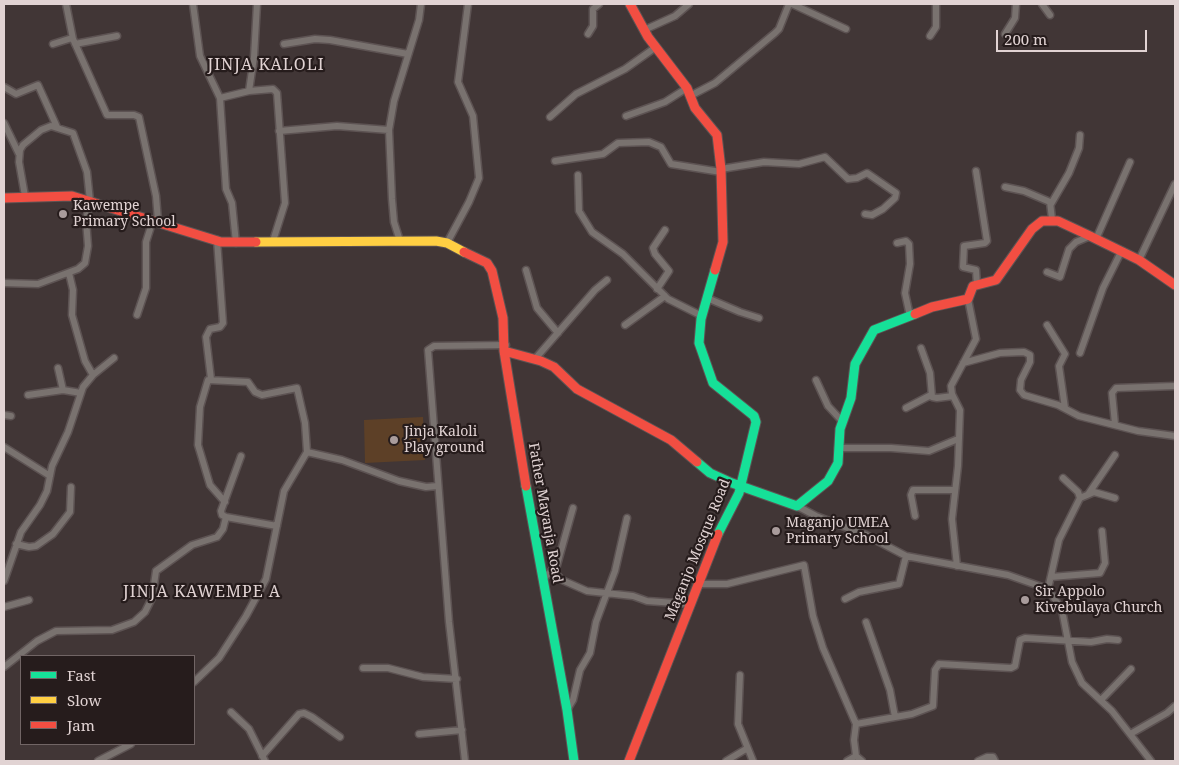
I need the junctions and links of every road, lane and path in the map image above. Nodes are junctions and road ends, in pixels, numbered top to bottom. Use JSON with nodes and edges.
{"nodes":[{"id":1,"x":66,"y":4,"type":"edge"},
{"id":2,"x":193,"y":4,"type":"edge"},
{"id":3,"x":258,"y":4,"type":"edge"},
{"id":4,"x":421,"y":4,"type":"edge"},
{"id":5,"x":468,"y":4,"type":"edge"},
{"id":6,"x":598,"y":4,"type":"edge"},
{"id":7,"x":630,"y":4,"type":"edge"},
{"id":8,"x":689,"y":4,"type":"edge"},
{"id":9,"x":790,"y":4,"type":"edge"},
{"id":10,"x":936,"y":4,"type":"edge"},
{"id":11,"x":1016,"y":4,"type":"edge"},
{"id":12,"x":1042,"y":4,"type":"edge"},
{"id":13,"x":1050,"y":15,"type":"dead end"},
{"id":14,"x":846,"y":29,"type":"dead end"},
{"id":15,"x":644,"y":30,"type":"junction"},
{"id":16,"x":588,"y":34,"type":"dead end"},
{"id":17,"x":1005,"y":34,"type":"dead end"},
{"id":18,"x":117,"y":36,"type":"dead end"},
{"id":19,"x":930,"y":36,"type":"dead end"},
{"id":20,"x":74,"y":41,"type":"junction"},
{"id":21,"x":53,"y":44,"type":"dead end"},
{"id":22,"x":284,"y":44,"type":"dead end"},
{"id":23,"x":656,"y":47,"type":"junction"},
{"id":24,"x":408,"y":54,"type":"junction"},
{"id":25,"x":4,"y":87,"type":"edge"},
{"id":26,"x":249,"y":91,"type":"junction"},
{"id":27,"x":688,"y":92,"type":"junction"},
{"id":28,"x":220,"y":98,"type":"junction"},
{"id":29,"x":626,"y":116,"type":"dead end"},
{"id":30,"x":550,"y":117,"type":"dead end"},
{"id":31,"x":4,"y":123,"type":"edge"},
{"id":32,"x":57,"y":127,"type":"junction"},
{"id":33,"x":389,"y":130,"type":"junction"},
{"id":34,"x":279,"y":131,"type":"junction"},
{"id":35,"x":1080,"y":135,"type":"dead end"},
{"id":36,"x":19,"y":154,"type":"junction"},
{"id":37,"x":555,"y":161,"type":"dead end"},
{"id":38,"x":1130,"y":162,"type":"dead end"},
{"id":39,"x":721,"y":170,"type":"junction"},
{"id":40,"x":976,"y":170,"type":"dead end"},
{"id":41,"x":578,"y":175,"type":"dead end"},
{"id":42,"x":1175,"y":184,"type":"edge"},
{"id":43,"x":1005,"y":187,"type":"dead end"},
{"id":44,"x":26,"y":196,"type":"junction"},
{"id":45,"x":4,"y":198,"type":"edge"},
{"id":46,"x":90,"y":202,"type":"junction"},
{"id":47,"x":1051,"y":204,"type":"junction"},
{"id":48,"x":865,"y":214,"type":"dead end"},
{"id":49,"x":1052,"y":220,"type":"junction"},
{"id":50,"x":156,"y":221,"type":"junction"},
{"id":51,"x":666,"y":230,"type":"dead end"},
{"id":52,"x":1093,"y":237,"type":"junction"},
{"id":53,"x":217,"y":240,"type":"junction"},
{"id":54,"x":400,"y":241,"type":"junction"},
{"id":55,"x":236,"y":242,"type":"junction"},
{"id":56,"x":273,"y":242,"type":"junction"},
{"id":57,"x":447,"y":243,"type":"junction"},
{"id":58,"x":897,"y":243,"type":"dead end"},
{"id":59,"x":1121,"y":252,"type":"junction"},
{"id":60,"x":1139,"y":260,"type":"junction"},
{"id":61,"x":526,"y":270,"type":"dead end"},
{"id":62,"x":1047,"y":272,"type":"dead end"},
{"id":63,"x":68,"y":273,"type":"junction"},
{"id":64,"x":607,"y":280,"type":"dead end"},
{"id":65,"x":4,"y":284,"type":"edge"},
{"id":66,"x":977,"y":285,"type":"junction"},
{"id":67,"x":1175,"y":285,"type":"edge"},
{"id":68,"x":657,"y":289,"type":"junction"},
{"id":69,"x":665,"y":296,"type":"junction"},
{"id":70,"x":707,"y":298,"type":"junction"},
{"id":71,"x":968,"y":298,"type":"junction"},
{"id":72,"x":138,"y":315,"type":"dead end"},
{"id":73,"x":702,"y":316,"type":"junction"},
{"id":74,"x":910,"y":316,"type":"junction"},
{"id":75,"x":759,"y":318,"type":"dead end"},
{"id":76,"x":1047,"y":324,"type":"dead end"},
{"id":77,"x":625,"y":325,"type":"dead end"},
{"id":78,"x":558,"y":333,"type":"junction"},
{"id":79,"x":505,"y":348,"type":"junction"},
{"id":80,"x":921,"y":348,"type":"dead end"},
{"id":81,"x":1080,"y":353,"type":"dead end"},
{"id":82,"x":114,"y":358,"type":"dead end"},
{"id":83,"x":535,"y":359,"type":"junction"},
{"id":84,"x":963,"y":363,"type":"junction"},
{"id":85,"x":58,"y":368,"type":"dead end"},
{"id":86,"x":93,"y":375,"type":"junction"},
{"id":87,"x":211,"y":379,"type":"junction"},
{"id":88,"x":816,"y":380,"type":"dead end"},
{"id":89,"x":1175,"y":386,"type":"edge"},
{"id":90,"x":64,"y":390,"type":"junction"},
{"id":91,"x":81,"y":393,"type":"junction"},
{"id":92,"x":28,"y":394,"type":"dead end"},
{"id":93,"x":931,"y":396,"type":"junction"},
{"id":94,"x":953,"y":396,"type":"junction"},
{"id":95,"x":906,"y":408,"type":"dead end"},
{"id":96,"x":1065,"y":408,"type":"junction"},
{"id":97,"x":4,"y":415,"type":"edge"},
{"id":98,"x":12,"y":416,"type":"dead end"},
{"id":99,"x":842,"y":421,"type":"junction"},
{"id":100,"x":1115,"y":424,"type":"junction"},
{"id":101,"x":1175,"y":436,"type":"edge"},
{"id":102,"x":958,"y":439,"type":"junction"},
{"id":103,"x":4,"y":447,"type":"edge"},
{"id":104,"x":838,"y":448,"type":"junction"},
{"id":105,"x":307,"y":452,"type":"junction"},
{"id":106,"x":1115,"y":455,"type":"dead end"},
{"id":107,"x":241,"y":456,"type":"dead end"},
{"id":108,"x":50,"y":476,"type":"junction"},
{"id":109,"x":1063,"y":478,"type":"dead end"},
{"id":110,"x":740,"y":485,"type":"junction"},
{"id":111,"x":438,"y":486,"type":"junction"},
{"id":112,"x":71,"y":487,"type":"dead end"},
{"id":113,"x":955,"y":490,"type":"junction"},
{"id":114,"x":1090,"y":493,"type":"junction"},
{"id":115,"x":1080,"y":498,"type":"junction"},
{"id":116,"x":1115,"y":498,"type":"dead end"},
{"id":117,"x":225,"y":502,"type":"junction"},
{"id":118,"x":797,"y":506,"type":"junction"},
{"id":119,"x":573,"y":508,"type":"dead end"},
{"id":120,"x":916,"y":516,"type":"dead end"},
{"id":121,"x":226,"y":517,"type":"junction"},
{"id":122,"x":627,"y":518,"type":"dead end"},
{"id":123,"x":277,"y":526,"type":"junction"},
{"id":124,"x":1102,"y":531,"type":"dead end"},
{"id":125,"x":16,"y":544,"type":"junction"},
{"id":126,"x":906,"y":556,"type":"junction"},
{"id":127,"x":957,"y":566,"type":"junction"},
{"id":128,"x":553,"y":571,"type":"junction"},
{"id":129,"x":1051,"y":577,"type":"junction"},
{"id":130,"x":543,"y":579,"type":"junction"},
{"id":131,"x":4,"y":581,"type":"edge"},
{"id":132,"x":697,"y":584,"type":"junction"},
{"id":133,"x":1048,"y":589,"type":"junction"},
{"id":134,"x":606,"y":592,"type":"junction"},
{"id":135,"x":845,"y":599,"type":"dead end"},
{"id":136,"x":29,"y":600,"type":"dead end"},
{"id":137,"x":690,"y":604,"type":"junction"},
{"id":138,"x":4,"y":607,"type":"edge"},
{"id":139,"x":866,"y":622,"type":"dead end"},
{"id":140,"x":1069,"y":639,"type":"junction"},
{"id":141,"x":1118,"y":640,"type":"dead end"},
{"id":142,"x":4,"y":667,"type":"edge"},
{"id":143,"x":363,"y":668,"type":"dead end"},
{"id":144,"x":1131,"y":669,"type":"dead end"},
{"id":145,"x":740,"y":675,"type":"dead end"},
{"id":146,"x":457,"y":680,"type":"junction"},
{"id":147,"x":195,"y":681,"type":"edge"},
{"id":148,"x":1101,"y":700,"type":"junction"},
{"id":149,"x":1175,"y":706,"type":"edge"},
{"id":150,"x":567,"y":710,"type":"junction"},
{"id":151,"x":231,"y":712,"type":"dead end"},
{"id":152,"x":895,"y":717,"type":"junction"},
{"id":153,"x":856,"y":724,"type":"junction"},
{"id":154,"x":462,"y":730,"type":"junction"},
{"id":155,"x":419,"y":734,"type":"dead end"},
{"id":156,"x":1132,"y":734,"type":"junction"},
{"id":157,"x":340,"y":737,"type":"dead end"},
{"id":158,"x":129,"y":745,"type":"edge"},
{"id":159,"x":746,"y":749,"type":"junction"},
{"id":160,"x":856,"y":756,"type":"junction"},
{"id":161,"x":263,"y":759,"type":"edge"},
{"id":162,"x":98,"y":761,"type":"edge"},
{"id":163,"x":465,"y":761,"type":"edge"},
{"id":164,"x":574,"y":761,"type":"edge"},
{"id":165,"x":629,"y":761,"type":"edge"},
{"id":166,"x":726,"y":761,"type":"edge"},
{"id":167,"x":753,"y":761,"type":"edge"},
{"id":168,"x":847,"y":761,"type":"edge"},
{"id":169,"x":862,"y":761,"type":"edge"},
{"id":170,"x":978,"y":761,"type":"edge"},
{"id":171,"x":995,"y":761,"type":"edge"},
{"id":172,"x":1151,"y":761,"type":"edge"}],
"edges":[{"from":1,"to":20,"type":"street"},
{"from":2,"to":28,"type":"street"},
{"from":3,"to":26,"type":"street"},
{"from":4,"to":24,"type":"street"},
{"from":5,"to":57,"type":"street"},
{"from":6,"to":16,"type":"street"},
{"from":7,"to":15,"type":"street","name":"Maganjo Mosque Road"},
{"from":8,"to":15,"type":"street"},
{"from":9,"to":14,"type":"street"},
{"from":9,"to":27,"type":"street"},
{"from":10,"to":19,"type":"street"},
{"from":11,"to":17,"type":"street"},
{"from":12,"to":13,"type":"street"},
{"from":15,"to":23,"type":"street","name":"Maganjo Mosque Road"},
{"from":18,"to":20,"type":"street"},
{"from":20,"to":21,"type":"street"},
{"from":20,"to":50,"type":"street"},
{"from":22,"to":24,"type":"street"},
{"from":23,"to":27,"type":"street","name":"Maganjo Mosque Road"},
{"from":23,"to":30,"type":"street"},
{"from":24,"to":33,"type":"street"},
{"from":25,"to":32,"type":"street"},
{"from":26,"to":28,"type":"street"},
{"from":26,"to":34,"type":"street"},
{"from":27,"to":29,"type":"street"},
{"from":27,"to":39,"type":"street","name":"Maganjo Mosque Road"},
{"from":28,"to":55,"type":"street"},
{"from":31,"to":36,"type":"street"},
{"from":32,"to":36,"type":"street"},
{"from":32,"to":46,"type":"street"},
{"from":33,"to":34,"type":"street"},
{"from":33,"to":54,"type":"street"},
{"from":34,"to":56,"type":"street"},
{"from":35,"to":47,"type":"street"},
{"from":36,"to":44,"type":"street"},
{"from":37,"to":39,"type":"street"},
{"from":38,"to":52,"type":"street"},
{"from":39,"to":48,"type":"street"},
{"from":39,"to":70,"type":"street","name":"Maganjo Mosque Road"},
{"from":40,"to":66,"type":"street"},
{"from":41,"to":68,"type":"street"},
{"from":42,"to":60,"type":"street"},
{"from":43,"to":47,"type":"street"},
{"from":44,"to":45,"type":"street"},
{"from":44,"to":46,"type":"street"},
{"from":46,"to":50,"type":"street"},
{"from":46,"to":63,"type":"street"},
{"from":47,"to":49,"type":"street"},
{"from":49,"to":52,"type":"street"},
{"from":49,"to":66,"type":"street"},
{"from":50,"to":53,"type":"street"},
{"from":50,"to":72,"type":"street"},
{"from":51,"to":68,"type":"street"},
{"from":52,"to":59,"type":"street"},
{"from":52,"to":62,"type":"street"},
{"from":53,"to":55,"type":"street"},
{"from":53,"to":87,"type":"street"},
{"from":54,"to":56,"type":"street"},
{"from":54,"to":57,"type":"street"},
{"from":55,"to":56,"type":"street"},
{"from":57,"to":79,"type":"street","name":"Father Mayanja Road"},
{"from":58,"to":74,"type":"street"},
{"from":59,"to":60,"type":"street"},
{"from":59,"to":81,"type":"street"},
{"from":60,"to":67,"type":"street"},
{"from":61,"to":78,"type":"street"},
{"from":63,"to":65,"type":"street"},
{"from":63,"to":86,"type":"street"},
{"from":64,"to":78,"type":"street"},
{"from":66,"to":71,"type":"street"},
{"from":68,"to":69,"type":"street"},
{"from":69,"to":73,"type":"street"},
{"from":69,"to":77,"type":"street"},
{"from":70,"to":73,"type":"street","name":"Maganjo Mosque Road"},
{"from":70,"to":75,"type":"street"},
{"from":71,"to":74,"type":"street"},
{"from":71,"to":84,"type":"street"},
{"from":73,"to":110,"type":"street","name":"Maganjo Mosque Road"},
{"from":74,"to":99,"type":"street"},
{"from":76,"to":96,"type":"street"},
{"from":78,"to":83,"type":"street"},
{"from":79,"to":83,"type":"street"},
{"from":79,"to":111,"type":"street"},
{"from":79,"to":130,"type":"street","name":"Father Mayanja Road"},
{"from":80,"to":93,"type":"street"},
{"from":82,"to":86,"type":"street"},
{"from":83,"to":110,"type":"street"},
{"from":84,"to":94,"type":"street"},
{"from":84,"to":96,"type":"street"},
{"from":85,"to":90,"type":"street"},
{"from":86,"to":91,"type":"street"},
{"from":87,"to":105,"type":"street"},
{"from":87,"to":117,"type":"street"},
{"from":88,"to":99,"type":"street"},
{"from":89,"to":100,"type":"street"},
{"from":90,"to":91,"type":"street"},
{"from":90,"to":92,"type":"street"},
{"from":91,"to":108,"type":"street"},
{"from":93,"to":94,"type":"street"},
{"from":93,"to":95,"type":"street"},
{"from":94,"to":102,"type":"street"},
{"from":96,"to":100,"type":"street"},
{"from":97,"to":98,"type":"street"},
{"from":99,"to":104,"type":"street"},
{"from":100,"to":101,"type":"street"},
{"from":102,"to":104,"type":"street"},
{"from":102,"to":113,"type":"street"},
{"from":103,"to":108,"type":"street"},
{"from":104,"to":118,"type":"street"},
{"from":105,"to":111,"type":"street"},
{"from":105,"to":123,"type":"street"},
{"from":106,"to":114,"type":"street"},
{"from":107,"to":117,"type":"street"},
{"from":108,"to":125,"type":"street"},
{"from":109,"to":115,"type":"street"},
{"from":110,"to":118,"type":"street"},
{"from":110,"to":132,"type":"street","name":"Maganjo Mosque Road"},
{"from":111,"to":146,"type":"street"},
{"from":112,"to":125,"type":"street"},
{"from":113,"to":120,"type":"street"},
{"from":113,"to":127,"type":"street"},
{"from":114,"to":115,"type":"street"},
{"from":114,"to":116,"type":"street"},
{"from":115,"to":129,"type":"street"},
{"from":117,"to":121,"type":"street"},
{"from":118,"to":126,"type":"street"},
{"from":119,"to":128,"type":"street"},
{"from":121,"to":123,"type":"street"},
{"from":121,"to":142,"type":"street"},
{"from":122,"to":134,"type":"street"},
{"from":123,"to":147,"type":"street"},
{"from":124,"to":129,"type":"street"},
{"from":125,"to":131,"type":"street"},
{"from":126,"to":127,"type":"street"},
{"from":126,"to":135,"type":"street"},
{"from":127,"to":133,"type":"street"},
{"from":128,"to":130,"type":"street"},
{"from":128,"to":134,"type":"street"},
{"from":129,"to":133,"type":"street"},
{"from":130,"to":150,"type":"street","name":"Father Mayanja Road"},
{"from":132,"to":137,"type":"street","name":"Maganjo Mosque Road"},
{"from":132,"to":153,"type":"street"},
{"from":133,"to":140,"type":"street"},
{"from":134,"to":137,"type":"street"},
{"from":134,"to":150,"type":"street"},
{"from":136,"to":138,"type":"street"},
{"from":137,"to":165,"type":"street","name":"Maganjo Mosque Road"},
{"from":139,"to":152,"type":"street"},
{"from":140,"to":141,"type":"street"},
{"from":140,"to":148,"type":"street"},
{"from":140,"to":152,"type":"street"},
{"from":143,"to":146,"type":"street"},
{"from":144,"to":148,"type":"street"},
{"from":145,"to":159,"type":"street"},
{"from":146,"to":154,"type":"street"},
{"from":148,"to":156,"type":"street"},
{"from":149,"to":156,"type":"street"},
{"from":150,"to":164,"type":"street","name":"Father Mayanja Road"},
{"from":151,"to":161,"type":"street"},
{"from":152,"to":153,"type":"street"},
{"from":153,"to":160,"type":"street"},
{"from":154,"to":155,"type":"street"},
{"from":154,"to":163,"type":"street"},
{"from":156,"to":172,"type":"street"},
{"from":157,"to":161,"type":"street"},
{"from":158,"to":162,"type":"street"},
{"from":159,"to":166,"type":"street"},
{"from":159,"to":167,"type":"street"},
{"from":160,"to":168,"type":"street"},
{"from":160,"to":169,"type":"street"},
{"from":170,"to":171,"type":"street"}]}
